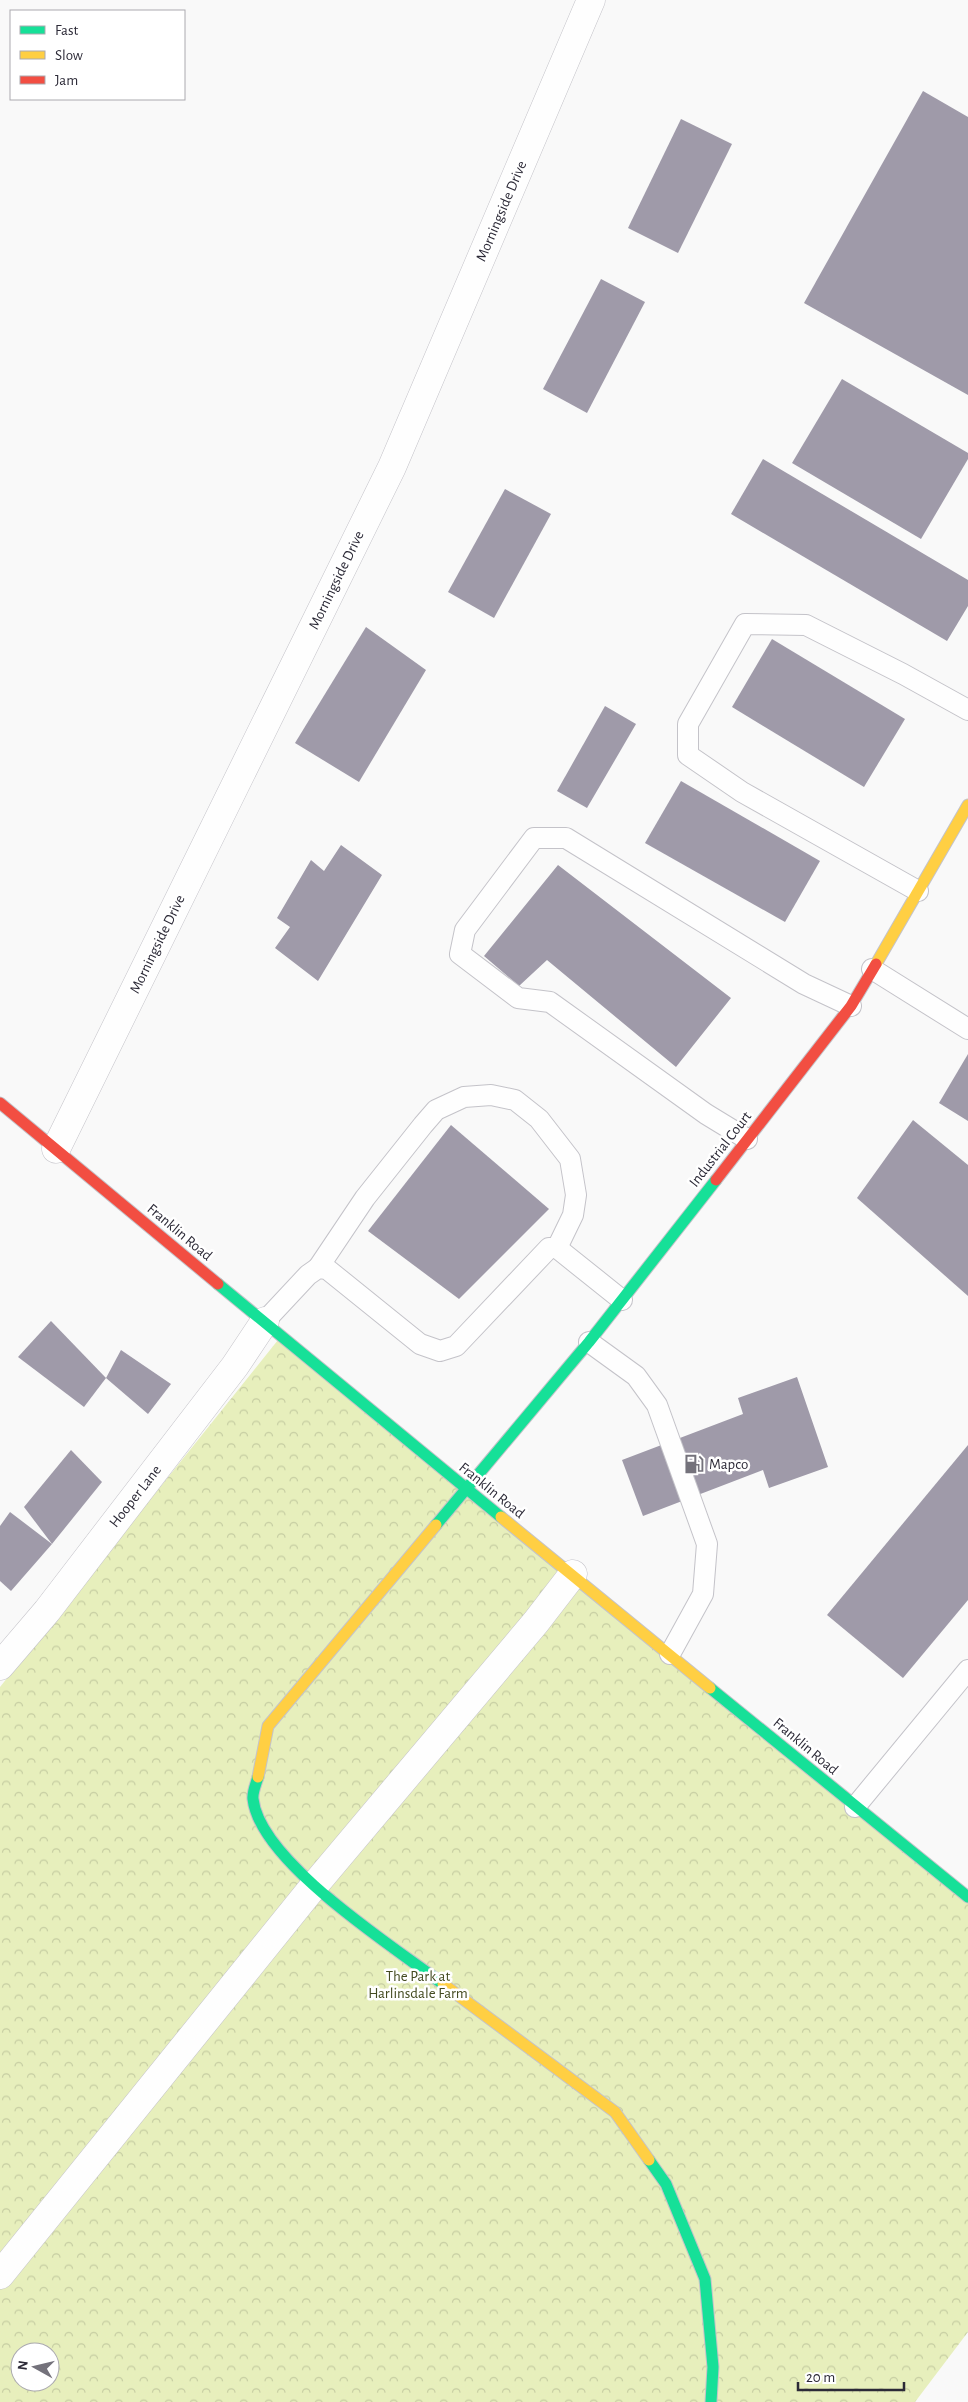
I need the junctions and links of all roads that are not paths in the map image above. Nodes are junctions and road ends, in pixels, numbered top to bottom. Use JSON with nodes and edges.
{"nodes":[{"id":1,"x":591,"y":0,"type":"edge"},
{"id":2,"x":968,"y":710,"type":"edge"},
{"id":3,"x":968,"y":805,"type":"edge"},
{"id":4,"x":918,"y":891,"type":"junction"},
{"id":5,"x":872,"y":969,"type":"junction"},
{"id":6,"x":851,"y":1006,"type":"junction"},
{"id":7,"x":968,"y":1029,"type":"edge"},
{"id":8,"x":0,"y":1103,"type":"edge"},
{"id":9,"x":747,"y":1139,"type":"junction"},
{"id":10,"x":56,"y":1149,"type":"junction"},
{"id":11,"x":557,"y":1248,"type":"junction"},
{"id":12,"x":318,"y":1268,"type":"junction"},
{"id":13,"x":622,"y":1300,"type":"junction"},
{"id":14,"x":265,"y":1321,"type":"junction"},
{"id":15,"x":589,"y":1342,"type":"junction"},
{"id":16,"x":465,"y":1489,"type":"junction"},
{"id":17,"x":573,"y":1574,"type":"junction"},
{"id":18,"x":670,"y":1654,"type":"junction"},
{"id":19,"x":0,"y":1666,"type":"edge"},
{"id":20,"x":968,"y":1670,"type":"edge"},
{"id":21,"x":855,"y":1807,"type":"junction"},
{"id":22,"x":313,"y":1887,"type":"junction"},
{"id":23,"x":968,"y":1896,"type":"edge"},
{"id":24,"x":0,"y":2275,"type":"edge"},
{"id":25,"x":711,"y":2402,"type":"edge"}],
"edges":[{"from":1,"to":10,"type":"street","name":"Morningside Drive"},
{"from":2,"to":4,"type":"lane"},
{"from":3,"to":4,"type":"street","name":"Industrial Court"},
{"from":4,"to":5,"type":"street","name":"Industrial Court"},
{"from":5,"to":6,"type":"street","name":"Industrial Court"},
{"from":5,"to":7,"type":"lane"},
{"from":6,"to":9,"type":"street","name":"Industrial Court"},
{"from":6,"to":9,"type":"lane"},
{"from":8,"to":10,"type":"street","name":"Franklin Road"},
{"from":9,"to":13,"type":"street","name":"Industrial Court"},
{"from":10,"to":14,"type":"street","name":"Franklin Road"},
{"from":11,"to":12,"type":"lane"},
{"from":11,"to":12,"type":"lane"},
{"from":11,"to":13,"type":"lane"},
{"from":12,"to":14,"type":"lane"},
{"from":13,"to":15,"type":"street","name":"Industrial Court"},
{"from":14,"to":16,"type":"street","name":"Franklin Road"},
{"from":14,"to":19,"type":"street","name":"Hooper Lane"},
{"from":15,"to":16,"type":"street","name":"Industrial Court"},
{"from":15,"to":18,"type":"lane"},
{"from":16,"to":17,"type":"street","name":"Franklin Road"},
{"from":16,"to":22,"type":"street","name":"Industrial Court"},
{"from":17,"to":18,"type":"street","name":"Franklin Road"},
{"from":17,"to":22,"type":"street"},
{"from":18,"to":21,"type":"street","name":"Franklin Road"},
{"from":20,"to":21,"type":"lane"},
{"from":21,"to":23,"type":"street","name":"Franklin Road"},
{"from":22,"to":24,"type":"street"},
{"from":22,"to":25,"type":"street","name":"Industrial Court"}]}
